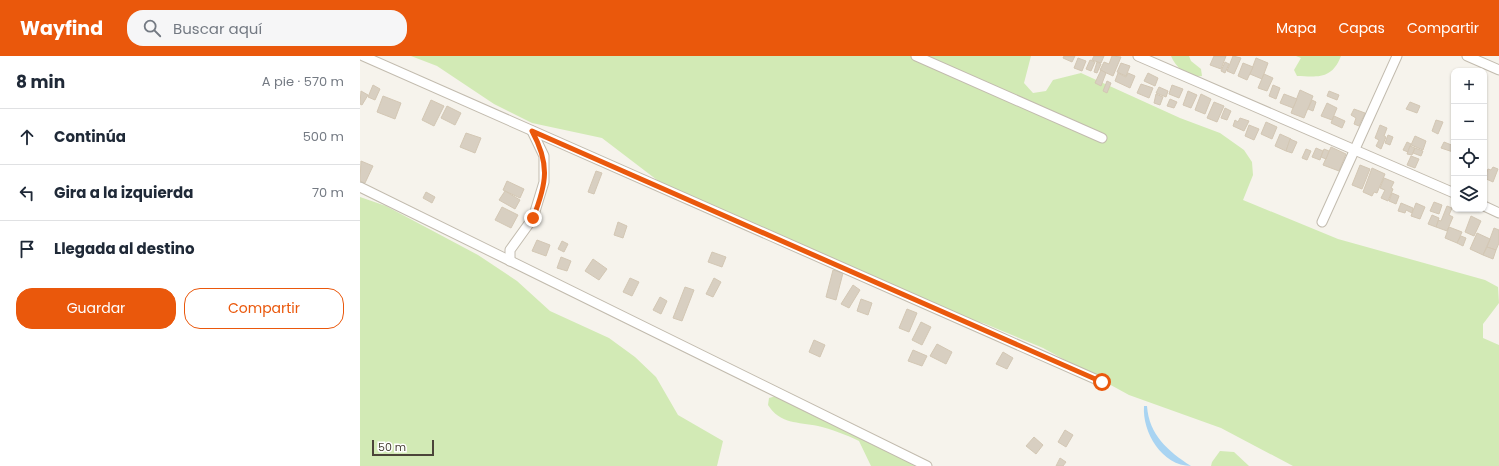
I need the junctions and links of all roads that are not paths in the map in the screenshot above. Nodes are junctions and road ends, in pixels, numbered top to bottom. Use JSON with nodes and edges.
{"nodes":[{"id":1,"x":363,"y":56,"type":"edge"},
{"id":2,"x":916,"y":56,"type":"edge"},
{"id":3,"x":1138,"y":56,"type":"edge"},
{"id":4,"x":1397,"y":56,"type":"edge"},
{"id":5,"x":1467,"y":56,"type":"edge"},
{"id":6,"x":1499,"y":70,"type":"edge"},
{"id":7,"x":532,"y":131,"type":"junction"},
{"id":8,"x":1102,"y":138,"type":"dead end"},
{"id":9,"x":1354,"y":150,"type":"junction"},
{"id":10,"x":360,"y":187,"type":"edge"},
{"id":11,"x":1451,"y":192,"type":"edge"},
{"id":12,"x":1487,"y":207,"type":"edge"},
{"id":13,"x":1499,"y":213,"type":"edge"},
{"id":14,"x":1322,"y":222,"type":"dead end"},
{"id":15,"x":510,"y":261,"type":"junction"},
{"id":16,"x":1102,"y":382,"type":"dead end"},
{"id":17,"x":927,"y":466,"type":"edge"}],
"edges":[{"from":1,"to":7,"type":"street"},
{"from":2,"to":8,"type":"street"},
{"from":3,"to":9,"type":"street"},
{"from":4,"to":9,"type":"street"},
{"from":5,"to":6,"type":"street"},
{"from":7,"to":15,"type":"street"},
{"from":7,"to":16,"type":"street"},
{"from":9,"to":11,"type":"street"},
{"from":9,"to":14,"type":"street"},
{"from":10,"to":15,"type":"street"},
{"from":12,"to":13,"type":"street"},
{"from":15,"to":17,"type":"street"}]}
